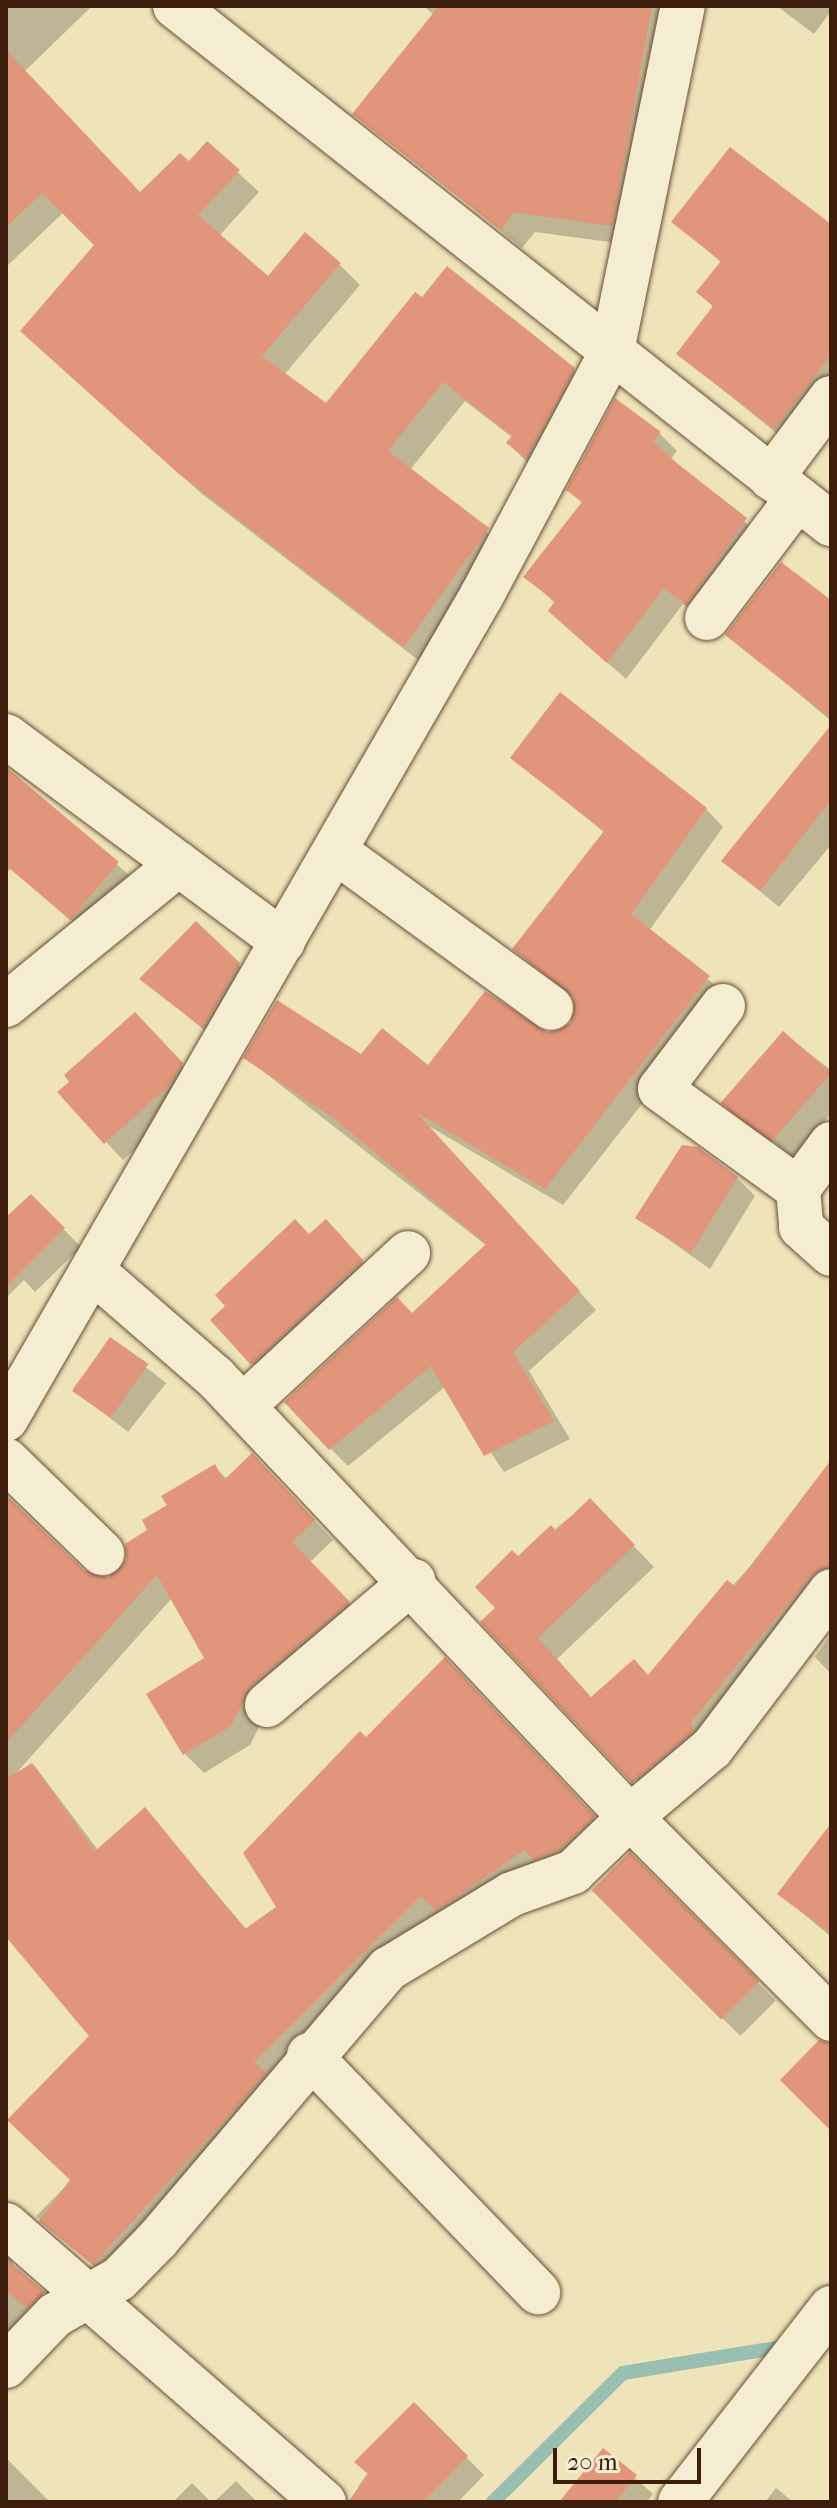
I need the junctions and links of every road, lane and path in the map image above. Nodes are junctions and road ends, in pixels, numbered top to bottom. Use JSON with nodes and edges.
{"nodes":[{"id":1,"x":175,"y":6,"type":"edge"},
{"id":2,"x":683,"y":6,"type":"edge"},
{"id":3,"x":612,"y":351,"type":"junction"},
{"id":4,"x":831,"y":398,"type":"edge"},
{"id":5,"x":800,"y":500,"type":"edge"},
{"id":6,"x":707,"y":618,"type":"dead end"},
{"id":7,"x":6,"y":736,"type":"edge"},
{"id":8,"x":335,"y":851,"type":"junction"},
{"id":9,"x":179,"y":864,"type":"junction"},
{"id":10,"x":283,"y":942,"type":"junction"},
{"id":11,"x":6,"y":1005,"type":"edge"},
{"id":12,"x":723,"y":1006,"type":"dead end"},
{"id":13,"x":551,"y":1008,"type":"dead end"},
{"id":14,"x":831,"y":1144,"type":"edge"},
{"id":15,"x":798,"y":1189,"type":"junction"},
{"id":16,"x":408,"y":1253,"type":"dead end"},
{"id":17,"x":831,"y":1254,"type":"edge"},
{"id":18,"x":94,"y":1272,"type":"junction"},
{"id":19,"x":243,"y":1406,"type":"junction"},
{"id":20,"x":6,"y":1419,"type":"edge"},
{"id":21,"x":6,"y":1460,"type":"edge"},
{"id":22,"x":102,"y":1553,"type":"dead end"},
{"id":23,"x":413,"y":1581,"type":"junction"},
{"id":24,"x":831,"y":1591,"type":"edge"},
{"id":25,"x":267,"y":1705,"type":"dead end"},
{"id":26,"x":630,"y":1817,"type":"junction"},
{"id":27,"x":831,"y":2019,"type":"edge"},
{"id":28,"x":309,"y":2055,"type":"junction"},
{"id":29,"x":6,"y":2225,"type":"edge"},
{"id":30,"x":538,"y":2292,"type":"dead end"},
{"id":31,"x":85,"y":2296,"type":"junction"},
{"id":32,"x":831,"y":2308,"type":"edge"},
{"id":33,"x":6,"y":2366,"type":"edge"},
{"id":34,"x":324,"y":2502,"type":"edge"},
{"id":35,"x":680,"y":2502,"type":"edge"}],
"edges":[{"from":1,"to":3,"type":"street"},
{"from":2,"to":3,"type":"street"},
{"from":3,"to":5,"type":"street"},
{"from":3,"to":8,"type":"street"},
{"from":4,"to":5,"type":"street"},
{"from":5,"to":6,"type":"street"},
{"from":7,"to":9,"type":"street"},
{"from":8,"to":10,"type":"street"},
{"from":8,"to":13,"type":"street"},
{"from":9,"to":10,"type":"street"},
{"from":9,"to":11,"type":"street"},
{"from":10,"to":18,"type":"street"},
{"from":12,"to":15,"type":"street"},
{"from":14,"to":15,"type":"street"},
{"from":15,"to":17,"type":"street"},
{"from":16,"to":19,"type":"street"},
{"from":18,"to":19,"type":"street"},
{"from":18,"to":20,"type":"street"},
{"from":19,"to":23,"type":"street"},
{"from":21,"to":22,"type":"street"},
{"from":23,"to":25,"type":"street"},
{"from":23,"to":26,"type":"street"},
{"from":24,"to":26,"type":"street"},
{"from":26,"to":27,"type":"street"},
{"from":26,"to":28,"type":"street"},
{"from":28,"to":30,"type":"street"},
{"from":28,"to":31,"type":"street"},
{"from":29,"to":31,"type":"street"},
{"from":31,"to":33,"type":"street"},
{"from":31,"to":34,"type":"street"},
{"from":32,"to":35,"type":"street"}]}
